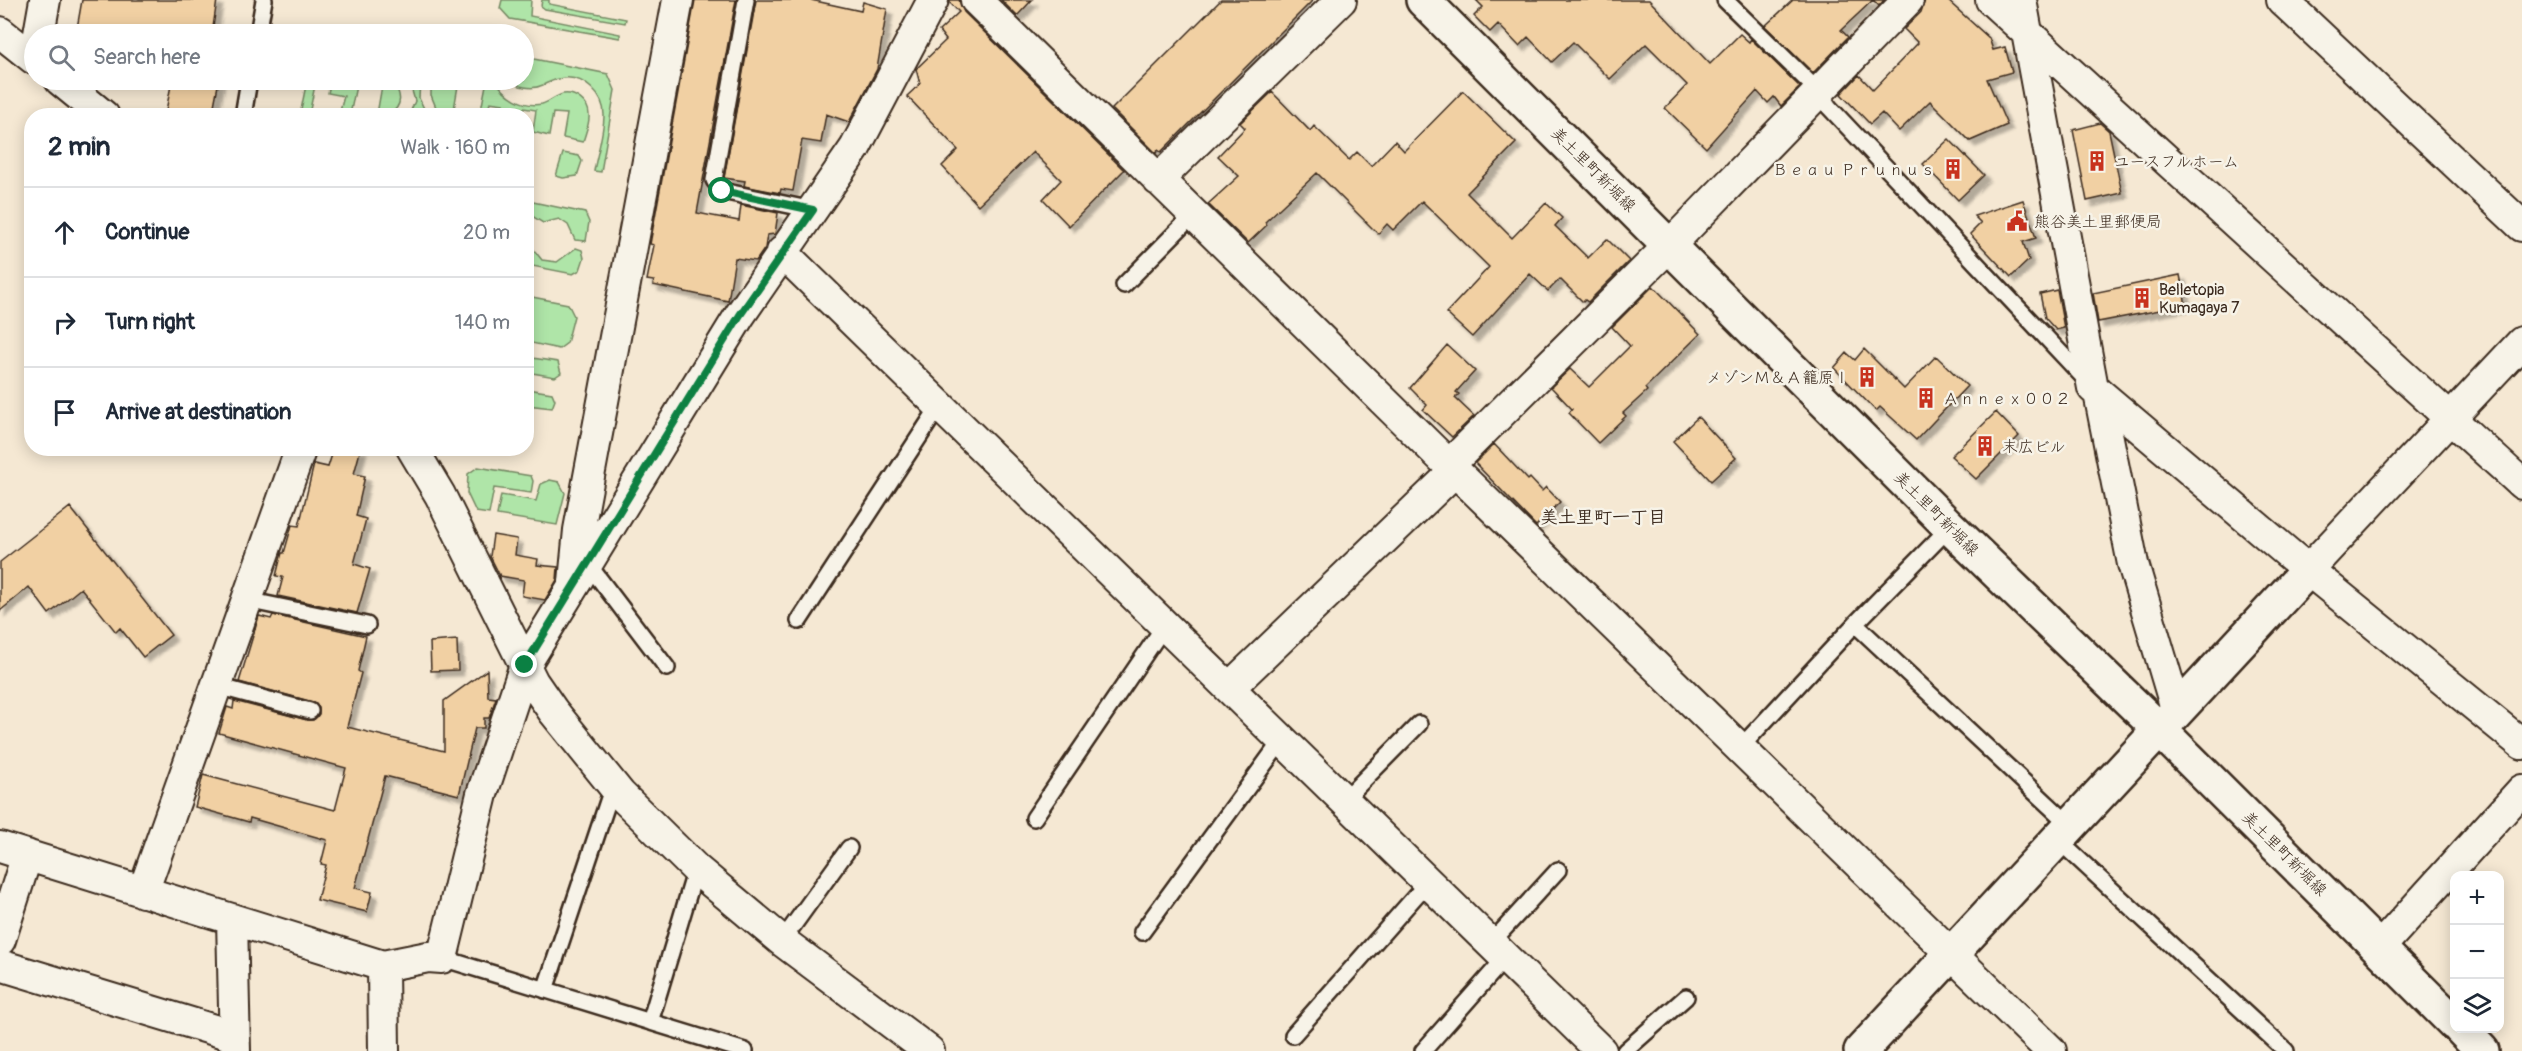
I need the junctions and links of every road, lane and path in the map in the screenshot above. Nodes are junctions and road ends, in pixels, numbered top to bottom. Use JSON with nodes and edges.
{"nodes":[{"id":1,"x":45,"y":0,"type":"edge"},
{"id":2,"x":264,"y":0,"type":"edge"},
{"id":3,"x":678,"y":0,"type":"edge"},
{"id":4,"x":746,"y":0,"type":"edge"},
{"id":5,"x":933,"y":0,"type":"edge"},
{"id":6,"x":976,"y":0,"type":"edge"},
{"id":7,"x":1341,"y":0,"type":"edge"},
{"id":8,"x":1423,"y":0,"type":"edge"},
{"id":9,"x":1725,"y":0,"type":"edge"},
{"id":10,"x":1908,"y":0,"type":"edge"},
{"id":11,"x":1991,"y":0,"type":"edge"},
{"id":12,"x":2021,"y":0,"type":"edge"},
{"id":13,"x":2282,"y":0,"type":"edge"},
{"id":14,"x":41,"y":24,"type":"edge"},
{"id":15,"x":260,"y":24,"type":"edge"},
{"id":16,"x":0,"y":32,"type":"edge"},
{"id":17,"x":2027,"y":35,"type":"junction"},
{"id":18,"x":24,"y":50,"type":"edge"},
{"id":19,"x":72,"y":90,"type":"edge"},
{"id":20,"x":247,"y":90,"type":"edge"},
{"id":21,"x":1819,"y":92,"type":"junction"},
{"id":22,"x":94,"y":108,"type":"edge"},
{"id":23,"x":244,"y":108,"type":"edge"},
{"id":24,"x":1158,"y":180,"type":"junction"},
{"id":25,"x":813,"y":210,"type":"junction"},
{"id":26,"x":1194,"y":214,"type":"junction"},
{"id":27,"x":2522,"y":226,"type":"edge"},
{"id":28,"x":1670,"y":245,"type":"junction"},
{"id":29,"x":782,"y":252,"type":"junction"},
{"id":30,"x":1124,"y":285,"type":"dead end"},
{"id":31,"x":2522,"y":342,"type":"edge"},
{"id":32,"x":2096,"y":390,"type":"junction"},
{"id":33,"x":940,"y":405,"type":"junction"},
{"id":34,"x":2448,"y":418,"type":"junction"},
{"id":35,"x":297,"y":456,"type":"edge"},
{"id":36,"x":417,"y":456,"type":"edge"},
{"id":37,"x":1452,"y":468,"type":"junction"},
{"id":38,"x":2522,"y":484,"type":"edge"},
{"id":39,"x":1950,"y":527,"type":"junction"},
{"id":40,"x":592,"y":535,"type":"junction"},
{"id":41,"x":588,"y":564,"type":"junction"},
{"id":42,"x":2308,"y":570,"type":"junction"},
{"id":43,"x":573,"y":589,"type":"junction"},
{"id":44,"x":247,"y":600,"type":"junction"},
{"id":45,"x":799,"y":621,"type":"dead end"},
{"id":46,"x":1855,"y":624,"type":"junction"},
{"id":47,"x":367,"y":625,"type":"dead end"},
{"id":48,"x":1165,"y":626,"type":"junction"},
{"id":49,"x":525,"y":665,"type":"junction"},
{"id":50,"x":668,"y":668,"type":"dead end"},
{"id":51,"x":217,"y":686,"type":"junction"},
{"id":52,"x":1229,"y":688,"type":"junction"},
{"id":53,"x":310,"y":711,"type":"dead end"},
{"id":54,"x":2168,"y":721,"type":"junction"},
{"id":55,"x":1419,"y":724,"type":"dead end"},
{"id":56,"x":1282,"y":740,"type":"junction"},
{"id":57,"x":2522,"y":744,"type":"edge"},
{"id":58,"x":1740,"y":748,"type":"junction"},
{"id":59,"x":614,"y":785,"type":"junction"},
{"id":60,"x":2522,"y":790,"type":"edge"},
{"id":61,"x":1344,"y":800,"type":"junction"},
{"id":62,"x":1034,"y":818,"type":"dead end"},
{"id":63,"x":2065,"y":833,"type":"junction"},
{"id":64,"x":849,"y":848,"type":"dead end"},
{"id":65,"x":13,"y":851,"type":"edge"},
{"id":66,"x":696,"y":869,"type":"junction"},
{"id":67,"x":1558,"y":870,"type":"dead end"},
{"id":68,"x":1428,"y":882,"type":"junction"},
{"id":69,"x":143,"y":892,"type":"junction"},
{"id":70,"x":232,"y":919,"type":"junction"},
{"id":71,"x":1142,"y":932,"type":"dead end"},
{"id":72,"x":0,"y":940,"type":"edge"},
{"id":73,"x":782,"y":941,"type":"junction"},
{"id":74,"x":2380,"y":947,"type":"junction"},
{"id":75,"x":1498,"y":950,"type":"junction"},
{"id":76,"x":1953,"y":954,"type":"junction"},
{"id":77,"x":442,"y":958,"type":"junction"},
{"id":78,"x":0,"y":965,"type":"edge"},
{"id":79,"x":382,"y":966,"type":"junction"},
{"id":80,"x":545,"y":990,"type":"junction"},
{"id":81,"x":1686,"y":997,"type":"dead end"},
{"id":82,"x":2450,"y":1019,"type":"edge"},
{"id":83,"x":650,"y":1022,"type":"junction"},
{"id":84,"x":2464,"y":1033,"type":"edge"},
{"id":85,"x":1293,"y":1035,"type":"dead end"},
{"id":86,"x":234,"y":1044,"type":"edge"},
{"id":87,"x":384,"y":1051,"type":"edge"},
{"id":88,"x":745,"y":1051,"type":"edge"},
{"id":89,"x":928,"y":1051,"type":"edge"},
{"id":90,"x":1423,"y":1051,"type":"edge"},
{"id":91,"x":1601,"y":1051,"type":"edge"},
{"id":92,"x":1625,"y":1051,"type":"edge"},
{"id":93,"x":1861,"y":1051,"type":"edge"},
{"id":94,"x":2051,"y":1051,"type":"edge"},
{"id":95,"x":2286,"y":1051,"type":"edge"},
{"id":96,"x":2482,"y":1051,"type":"edge"}],
"edges":[{"from":1,"to":14,"type":"street"},
{"from":2,"to":15,"type":"lane"},
{"from":3,"to":40,"type":"street"},
{"from":4,"to":25,"type":"lane"},
{"from":5,"to":25,"type":"street"},
{"from":6,"to":24,"type":"street"},
{"from":7,"to":24,"type":"street"},
{"from":8,"to":28,"type":"main road","name":"美土里町新堀線"},
{"from":9,"to":21,"type":"lane"},
{"from":10,"to":21,"type":"street"},
{"from":11,"to":17,"type":"street"},
{"from":12,"to":17,"type":"street"},
{"from":13,"to":27,"type":"street"},
{"from":16,"to":18,"type":"street"},
{"from":17,"to":32,"type":"street"},
{"from":17,"to":34,"type":"street"},
{"from":19,"to":22,"type":"street"},
{"from":20,"to":23,"type":"lane"},
{"from":21,"to":28,"type":"street"},
{"from":21,"to":32,"type":"lane"},
{"from":24,"to":26,"type":"street"},
{"from":25,"to":29,"type":"street"},
{"from":26,"to":30,"type":"lane"},
{"from":26,"to":37,"type":"street"},
{"from":28,"to":37,"type":"street"},
{"from":28,"to":39,"type":"main road","name":"美土里町新堀線"},
{"from":29,"to":33,"type":"street"},
{"from":29,"to":40,"type":"street"},
{"from":31,"to":34,"type":"street"},
{"from":32,"to":42,"type":"street"},
{"from":32,"to":54,"type":"street"},
{"from":33,"to":45,"type":"lane"},
{"from":33,"to":48,"type":"street"},
{"from":34,"to":38,"type":"street"},
{"from":34,"to":42,"type":"street"},
{"from":35,"to":44,"type":"street"},
{"from":36,"to":49,"type":"street"},
{"from":37,"to":52,"type":"street"},
{"from":37,"to":58,"type":"street"},
{"from":39,"to":46,"type":"lane"},
{"from":39,"to":54,"type":"main road","name":"美土里町新堀線"},
{"from":40,"to":41,"type":"street"},
{"from":40,"to":43,"type":"street"},
{"from":41,"to":43,"type":"street"},
{"from":41,"to":50,"type":"lane"},
{"from":42,"to":54,"type":"main road"},
{"from":42,"to":57,"type":"street"},
{"from":43,"to":49,"type":"street"},
{"from":44,"to":47,"type":"lane"},
{"from":44,"to":51,"type":"street"},
{"from":46,"to":58,"type":"lane"},
{"from":46,"to":63,"type":"lane"},
{"from":48,"to":52,"type":"street"},
{"from":48,"to":62,"type":"lane"},
{"from":49,"to":59,"type":"street"},
{"from":49,"to":77,"type":"street"},
{"from":51,"to":53,"type":"lane"},
{"from":51,"to":69,"type":"street"},
{"from":52,"to":56,"type":"street"},
{"from":54,"to":63,"type":"main road"},
{"from":54,"to":74,"type":"main road","name":"美土里町新堀線"},
{"from":55,"to":61,"type":"lane"},
{"from":56,"to":61,"type":"street"},
{"from":56,"to":71,"type":"lane"},
{"from":58,"to":76,"type":"street"},
{"from":59,"to":66,"type":"street"},
{"from":59,"to":80,"type":"lane"},
{"from":60,"to":74,"type":"street"},
{"from":61,"to":68,"type":"street"},
{"from":63,"to":76,"type":"main road"},
{"from":63,"to":95,"type":"lane"},
{"from":64,"to":73,"type":"lane"},
{"from":65,"to":69,"type":"street"},
{"from":65,"to":72,"type":"street"},
{"from":66,"to":73,"type":"street"},
{"from":66,"to":83,"type":"lane"},
{"from":67,"to":75,"type":"lane"},
{"from":68,"to":75,"type":"street"},
{"from":68,"to":85,"type":"lane"},
{"from":69,"to":70,"type":"street"},
{"from":70,"to":79,"type":"street"},
{"from":70,"to":86,"type":"street"},
{"from":73,"to":89,"type":"street"},
{"from":74,"to":82,"type":"main road","name":"美土里町新堀線"},
{"from":75,"to":90,"type":"lane"},
{"from":75,"to":91,"type":"street"},
{"from":76,"to":93,"type":"main road"},
{"from":76,"to":94,"type":"street"},
{"from":77,"to":79,"type":"street"},
{"from":77,"to":80,"type":"lane"},
{"from":78,"to":86,"type":"street"},
{"from":79,"to":87,"type":"street"},
{"from":80,"to":83,"type":"lane"},
{"from":81,"to":92,"type":"lane"},
{"from":83,"to":88,"type":"lane"},
{"from":84,"to":96,"type":"main road"}]}
